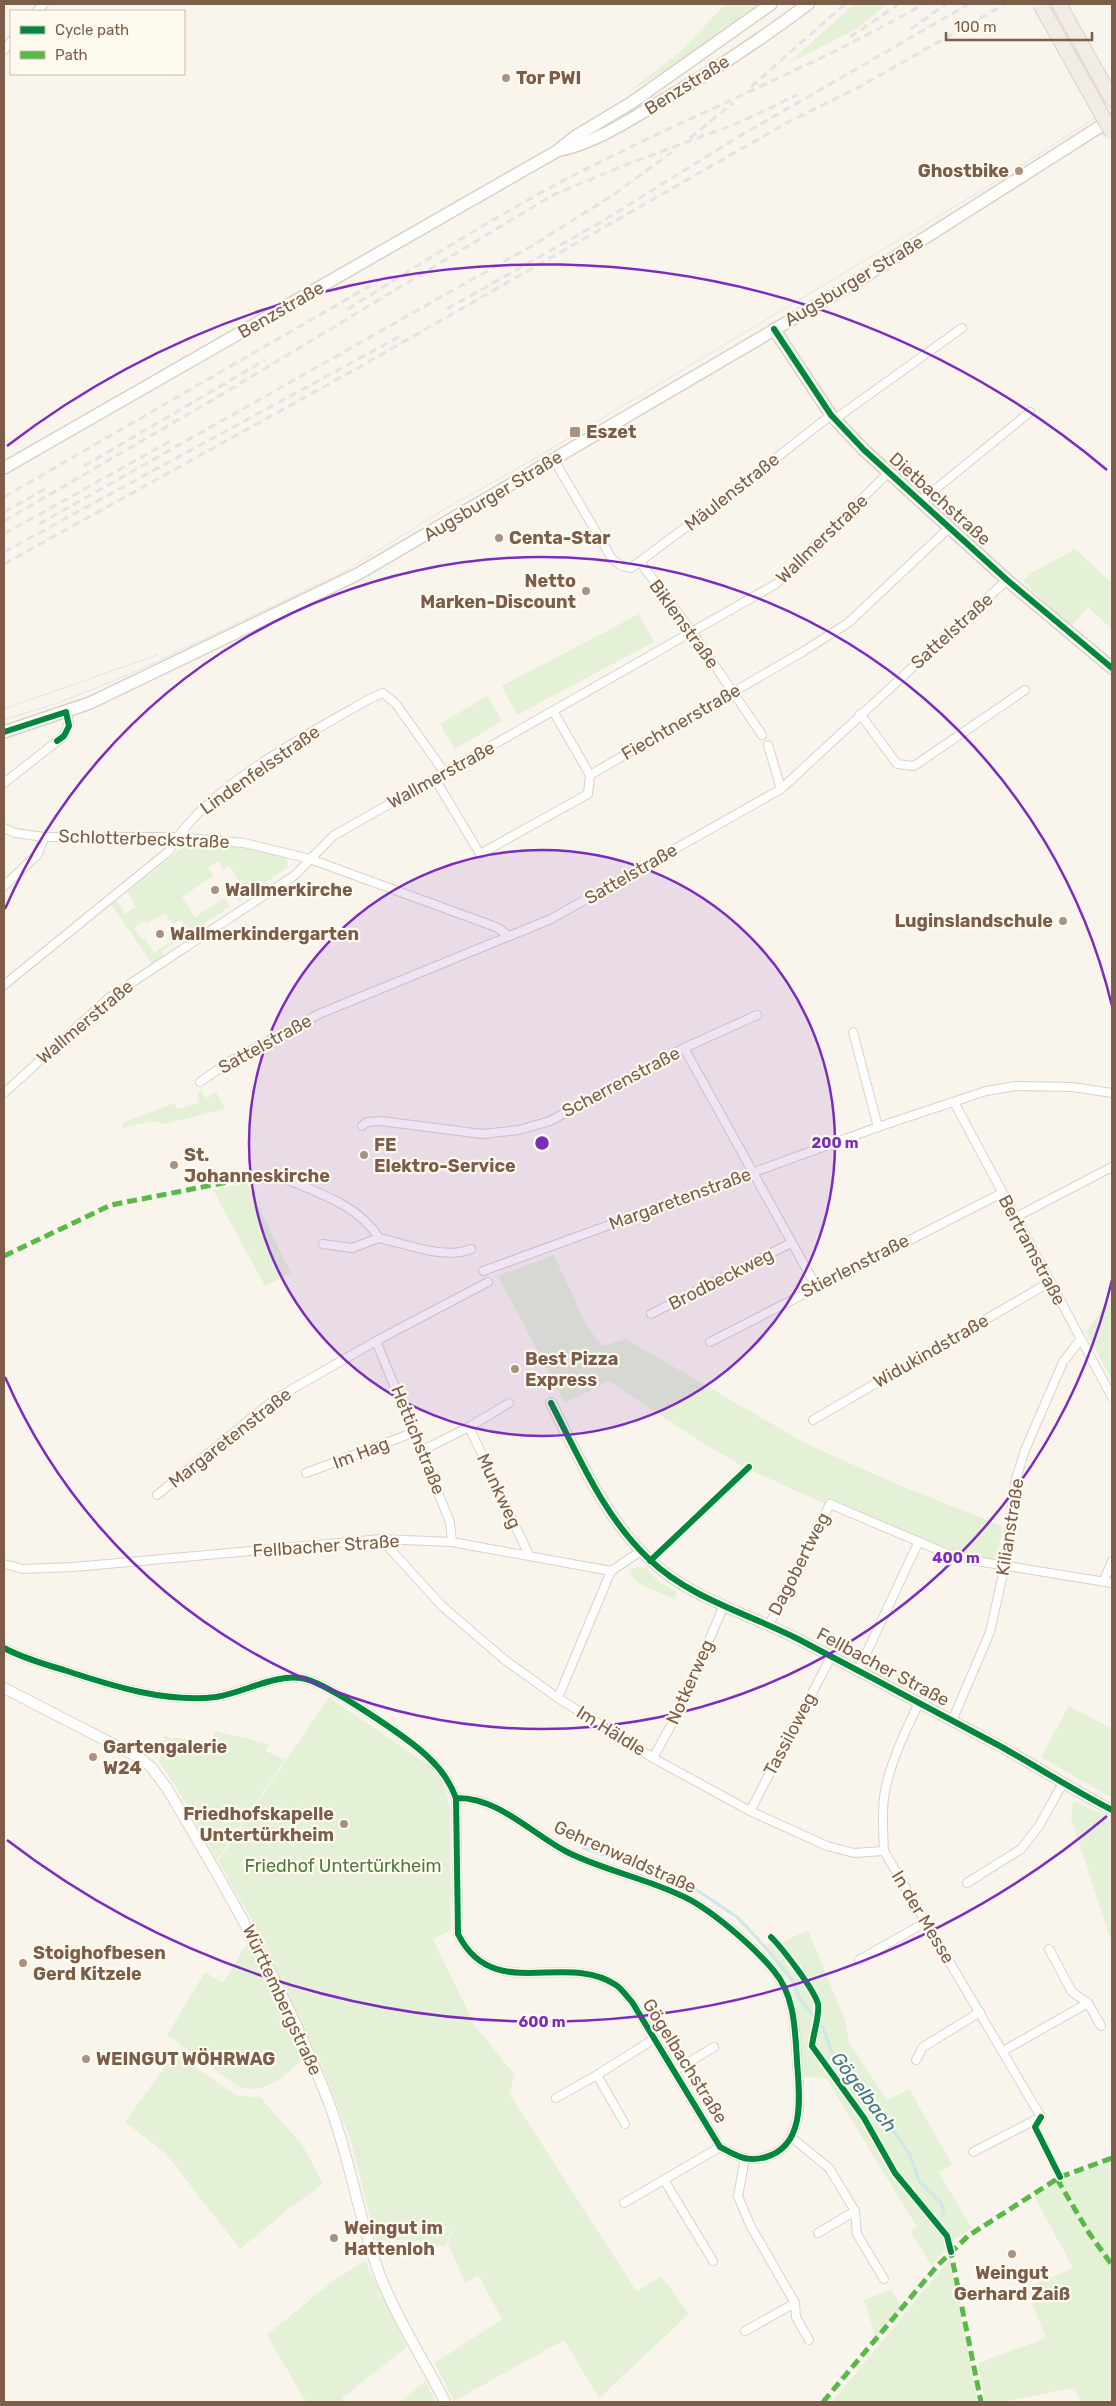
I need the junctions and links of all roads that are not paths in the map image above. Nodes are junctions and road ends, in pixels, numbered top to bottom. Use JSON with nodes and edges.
{"nodes":[{"id":1,"x":772,"y":4,"type":"edge"},
{"id":2,"x":808,"y":4,"type":"edge"},
{"id":3,"x":1040,"y":4,"type":"edge"},
{"id":4,"x":1059,"y":4,"type":"edge"},
{"id":5,"x":1112,"y":100,"type":"edge"},
{"id":6,"x":1112,"y":118,"type":"edge"},
{"id":7,"x":1112,"y":134,"type":"edge"},
{"id":8,"x":557,"y":151,"type":"junction"},
{"id":9,"x":962,"y":328,"type":"dead end"},
{"id":10,"x":774,"y":329,"type":"junction"},
{"id":11,"x":1030,"y":412,"type":"dead end"},
{"id":12,"x":833,"y":417,"type":"junction"},
{"id":13,"x":554,"y":460,"type":"junction"},
{"id":14,"x":4,"y":468,"type":"edge"},
{"id":15,"x":888,"y":473,"type":"junction"},
{"id":16,"x":921,"y":501,"type":"junction"},
{"id":17,"x":950,"y":527,"type":"junction"},
{"id":18,"x":640,"y":562,"type":"junction"},
{"id":19,"x":631,"y":568,"type":"joint"},
{"id":20,"x":1008,"y":580,"type":"junction"},
{"id":21,"x":692,"y":632,"type":"junction"},
{"id":22,"x":1112,"y":668,"type":"edge"},
{"id":23,"x":1025,"y":690,"type":"dead end"},
{"id":24,"x":732,"y":692,"type":"junction"},
{"id":25,"x":554,"y":711,"type":"junction"},
{"id":26,"x":66,"y":712,"type":"junction"},
{"id":27,"x":860,"y":714,"type":"junction"},
{"id":28,"x":4,"y":732,"type":"edge"},
{"id":29,"x":762,"y":735,"type":"dead end"},
{"id":30,"x":768,"y":745,"type":"dead end"},
{"id":31,"x":445,"y":773,"type":"junction"},
{"id":32,"x":590,"y":775,"type":"junction"},
{"id":33,"x":435,"y":779,"type":"junction"},
{"id":34,"x":4,"y":783,"type":"edge"},
{"id":35,"x":781,"y":789,"type":"junction"},
{"id":36,"x":4,"y":828,"type":"edge"},
{"id":37,"x":44,"y":837,"type":"junction"},
{"id":38,"x":176,"y":837,"type":"junction"},
{"id":39,"x":310,"y":859,"type":"junction"},
{"id":40,"x":4,"y":886,"type":"edge"},
{"id":41,"x":509,"y":936,"type":"junction"},
{"id":42,"x":4,"y":985,"type":"edge"},
{"id":43,"x":757,"y":1015,"type":"dead end"},
{"id":44,"x":853,"y":1032,"type":"dead end"},
{"id":45,"x":684,"y":1048,"type":"junction"},
{"id":46,"x":200,"y":1082,"type":"dead end"},
{"id":47,"x":4,"y":1093,"type":"edge"},
{"id":48,"x":1112,"y":1093,"type":"edge"},
{"id":49,"x":954,"y":1102,"type":"junction"},
{"id":50,"x":362,"y":1126,"type":"dead end"},
{"id":51,"x":878,"y":1127,"type":"junction"},
{"id":52,"x":1112,"y":1167,"type":"edge"},
{"id":53,"x":754,"y":1172,"type":"junction"},
{"id":54,"x":281,"y":1177,"type":"dead end"},
{"id":55,"x":1002,"y":1193,"type":"junction"},
{"id":56,"x":1016,"y":1217,"type":"junction"},
{"id":57,"x":379,"y":1238,"type":"junction"},
{"id":58,"x":791,"y":1243,"type":"junction"},
{"id":59,"x":323,"y":1244,"type":"dead end"},
{"id":60,"x":471,"y":1249,"type":"dead end"},
{"id":61,"x":483,"y":1271,"type":"dead end"},
{"id":62,"x":488,"y":1282,"type":"dead end"},
{"id":63,"x":1050,"y":1282,"type":"junction"},
{"id":64,"x":816,"y":1286,"type":"junction"},
{"id":65,"x":651,"y":1314,"type":"dead end"},
{"id":66,"x":1080,"y":1340,"type":"junction"},
{"id":67,"x":376,"y":1341,"type":"junction"},
{"id":68,"x":710,"y":1342,"type":"dead end"},
{"id":69,"x":1112,"y":1397,"type":"edge"},
{"id":70,"x":551,"y":1403,"type":"dead end"},
{"id":71,"x":508,"y":1404,"type":"dead end"},
{"id":72,"x":813,"y":1420,"type":"dead end"},
{"id":73,"x":470,"y":1427,"type":"junction"},
{"id":74,"x":415,"y":1432,"type":"junction"},
{"id":75,"x":422,"y":1450,"type":"junction"},
{"id":76,"x":306,"y":1474,"type":"dead end"},
{"id":77,"x":157,"y":1495,"type":"dead end"},
{"id":78,"x":381,"y":1539,"type":"junction"},
{"id":79,"x":919,"y":1541,"type":"junction"},
{"id":80,"x":452,"y":1542,"type":"junction"},
{"id":81,"x":640,"y":1551,"type":"junction"},
{"id":82,"x":529,"y":1555,"type":"junction"},
{"id":83,"x":1112,"y":1561,"type":"edge"},
{"id":84,"x":4,"y":1564,"type":"edge"},
{"id":85,"x":1006,"y":1566,"type":"junction"},
{"id":86,"x":611,"y":1571,"type":"junction"},
{"id":87,"x":1103,"y":1582,"type":"junction"},
{"id":88,"x":1112,"y":1583,"type":"edge"},
{"id":89,"x":724,"y":1605,"type":"junction"},
{"id":90,"x":769,"y":1625,"type":"junction"},
{"id":91,"x":4,"y":1648,"type":"edge"},
{"id":92,"x":831,"y":1657,"type":"junction"},
{"id":93,"x":858,"y":1671,"type":"junction"},
{"id":94,"x":4,"y":1688,"type":"edge"},
{"id":95,"x":558,"y":1698,"type":"junction"},
{"id":96,"x":919,"y":1703,"type":"junction"},
{"id":97,"x":952,"y":1721,"type":"junction"},
{"id":98,"x":653,"y":1758,"type":"junction"},
{"id":99,"x":1063,"y":1783,"type":"junction"},
{"id":100,"x":456,"y":1798,"type":"junction"},
{"id":101,"x":1112,"y":1810,"type":"edge"},
{"id":102,"x":750,"y":1811,"type":"junction"},
{"id":103,"x":884,"y":1851,"type":"junction"},
{"id":104,"x":967,"y":1884,"type":"dead end"},
{"id":105,"x":926,"y":1922,"type":"junction"},
{"id":106,"x":1049,"y":1948,"type":"dead end"},
{"id":107,"x":859,"y":1960,"type":"dead end"},
{"id":108,"x":1088,"y":2003,"type":"junction"},
{"id":109,"x":980,"y":2012,"type":"junction"},
{"id":110,"x":1101,"y":2026,"type":"dead end"},
{"id":111,"x":654,"y":2039,"type":"junction"},
{"id":112,"x":714,"y":2047,"type":"dead end"},
{"id":113,"x":1004,"y":2051,"type":"junction"},
{"id":114,"x":916,"y":2060,"type":"dead end"},
{"id":115,"x":674,"y":2071,"type":"junction"},
{"id":116,"x":596,"y":2075,"type":"junction"},
{"id":117,"x":556,"y":2098,"type":"dead end"},
{"id":118,"x":624,"y":2124,"type":"dead end"},
{"id":119,"x":791,"y":2137,"type":"junction"},
{"id":120,"x":720,"y":2147,"type":"junction"},
{"id":121,"x":973,"y":2152,"type":"dead end"},
{"id":122,"x":745,"y":2158,"type":"junction"},
{"id":123,"x":664,"y":2180,"type":"junction"},
{"id":124,"x":624,"y":2203,"type":"dead end"},
{"id":125,"x":855,"y":2211,"type":"junction"},
{"id":126,"x":818,"y":2233,"type":"dead end"},
{"id":127,"x":713,"y":2261,"type":"dead end"},
{"id":128,"x":884,"y":2279,"type":"dead end"},
{"id":129,"x":795,"y":2303,"type":"junction"},
{"id":130,"x":746,"y":2331,"type":"dead end"},
{"id":131,"x":809,"y":2340,"type":"dead end"},
{"id":132,"x":445,"y":2402,"type":"edge"}],
"edges":[{"from":1,"to":8,"type":"main road","name":"Benzstraße"},
{"from":2,"to":8,"type":"main road","name":"Benzstraße"},
{"from":3,"to":7,"type":"highway","bridge":true},
{"from":4,"to":5,"type":"highway"},
{"from":6,"to":10,"type":"main road","name":"Augsburger Straße"},
{"from":8,"to":14,"type":"main road","name":"Benzstraße"},
{"from":9,"to":12,"type":"street","name":"Mäulenstraße"},
{"from":10,"to":12,"type":"main road","name":"Dietbachstraße"},
{"from":10,"to":13,"type":"main road","name":"Augsburger Straße"},
{"from":11,"to":16,"type":"street"},
{"from":12,"to":15,"type":"main road","name":"Dietbachstraße"},
{"from":12,"to":18,"type":"street","name":"Mäulenstraße"},
{"from":13,"to":19,"type":"street","name":"Biklenstraße"},
{"from":13,"to":26,"type":"main road","name":"Augsburger Straße"},
{"from":15,"to":16,"type":"main road","name":"Dietbachstraße"},
{"from":15,"to":21,"type":"street","name":"Wallmerstraße"},
{"from":16,"to":17,"type":"main road","name":"Dietbachstraße"},
{"from":17,"to":20,"type":"main road","name":"Dietbachstraße"},
{"from":17,"to":24,"type":"street","name":"Fiechtnerstraße"},
{"from":18,"to":19,"type":"street","name":"Mäulenstraße"},
{"from":18,"to":21,"type":"street","name":"Biklenstraße"},
{"from":20,"to":22,"type":"main road","name":"Dietbachstraße"},
{"from":20,"to":27,"type":"street","name":"Sattelstraße"},
{"from":21,"to":24,"type":"street","name":"Biklenstraße"},
{"from":21,"to":25,"type":"street","name":"Wallmerstraße"},
{"from":23,"to":27,"type":"street"},
{"from":24,"to":29,"type":"street","name":"Biklenstraße"},
{"from":24,"to":32,"type":"street","name":"Fiechtnerstraße"},
{"from":25,"to":31,"type":"street","name":"Wallmerstraße"},
{"from":25,"to":32,"type":"street"},
{"from":26,"to":28,"type":"main road","name":"Augsburger Straße"},
{"from":26,"to":34,"type":"street"},
{"from":27,"to":35,"type":"street","name":"Sattelstraße"},
{"from":30,"to":35,"type":"street"},
{"from":31,"to":33,"type":"street","name":"Wallmerstraße"},
{"from":31,"to":38,"type":"street","name":"Lindenfelsstraße"},
{"from":32,"to":33,"type":"street"},
{"from":33,"to":39,"type":"street","name":"Wallmerstraße"},
{"from":35,"to":41,"type":"street","name":"Sattelstraße"},
{"from":36,"to":37,"type":"street","name":"Schlotterbeckstraße"},
{"from":37,"to":38,"type":"street","name":"Schlotterbeckstraße"},
{"from":37,"to":40,"type":"street"},
{"from":38,"to":39,"type":"street","name":"Schlotterbeckstraße"},
{"from":38,"to":42,"type":"street","name":"Lindenfelsstraße"},
{"from":39,"to":41,"type":"street","name":"Schlotterbeckstraße"},
{"from":39,"to":47,"type":"street","name":"Wallmerstraße"},
{"from":41,"to":46,"type":"street","name":"Sattelstraße"},
{"from":43,"to":45,"type":"street","name":"Scherrenstraße"},
{"from":44,"to":51,"type":"street"},
{"from":45,"to":50,"type":"street","name":"Scherrenstraße"},
{"from":45,"to":53,"type":"street"},
{"from":48,"to":49,"type":"street","name":"Margaretenstraße"},
{"from":49,"to":51,"type":"street","name":"Margaretenstraße"},
{"from":49,"to":55,"type":"street","name":"Bertramstraße"},
{"from":51,"to":53,"type":"street","name":"Margaretenstraße"},
{"from":52,"to":56,"type":"street"},
{"from":53,"to":58,"type":"street"},
{"from":53,"to":61,"type":"street","name":"Margaretenstraße"},
{"from":54,"to":57,"type":"street"},
{"from":55,"to":56,"type":"street","name":"Bertramstraße"},
{"from":55,"to":64,"type":"street","name":"Stierlenstraße"},
{"from":56,"to":63,"type":"street","name":"Bertramstraße"},
{"from":57,"to":59,"type":"street"},
{"from":57,"to":60,"type":"street"},
{"from":58,"to":64,"type":"street"},
{"from":58,"to":65,"type":"street","name":"Brodbeckweg"},
{"from":62,"to":67,"type":"street","name":"Margaretenstraße"},
{"from":63,"to":66,"type":"street","name":"Bertramstraße"},
{"from":63,"to":72,"type":"street","name":"Widukindstraße"},
{"from":64,"to":68,"type":"street","name":"Stierlenstraße"},
{"from":66,"to":69,"type":"street","name":"Bertramstraße"},
{"from":66,"to":85,"type":"street","name":"Kilianstraße"},
{"from":67,"to":74,"type":"street","name":"Hettichstraße"},
{"from":67,"to":77,"type":"street","name":"Margaretenstraße"},
{"from":70,"to":81,"type":"street","name":"Fellbacher Straße"},
{"from":71,"to":73,"type":"street"},
{"from":73,"to":75,"type":"street"},
{"from":73,"to":82,"type":"street","name":"Munkweg"},
{"from":74,"to":75,"type":"street","name":"Hettichstraße"},
{"from":74,"to":76,"type":"street","name":"Im Hag"},
{"from":75,"to":80,"type":"street","name":"Hettichstraße"},
{"from":78,"to":80,"type":"street","name":"Fellbacher Straße"},
{"from":78,"to":84,"type":"street","name":"Fellbacher Straße"},
{"from":78,"to":95,"type":"street","name":"Im Häldle"},
{"from":79,"to":85,"type":"street"},
{"from":79,"to":90,"type":"street","name":"Dagobertweg"},
{"from":79,"to":93,"type":"street"},
{"from":80,"to":82,"type":"street","name":"Fellbacher Straße"},
{"from":81,"to":86,"type":"street"},
{"from":81,"to":89,"type":"street","name":"Fellbacher Straße"},
{"from":82,"to":86,"type":"street","name":"Fellbacher Straße"},
{"from":83,"to":87,"type":"street"},
{"from":85,"to":87,"type":"street"},
{"from":85,"to":97,"type":"street","name":"Kilianstraße"},
{"from":86,"to":95,"type":"street"},
{"from":87,"to":88,"type":"street"},
{"from":89,"to":90,"type":"street","name":"Fellbacher Straße"},
{"from":89,"to":98,"type":"street","name":"Notkerweg"},
{"from":90,"to":92,"type":"street","name":"Fellbacher Straße"},
{"from":91,"to":100,"type":"street"},
{"from":92,"to":93,"type":"street","name":"Fellbacher Straße"},
{"from":92,"to":102,"type":"street","name":"Tassiloweg"},
{"from":93,"to":96,"type":"street","name":"Fellbacher Straße"},
{"from":94,"to":132,"type":"street","name":"Württembergstraße"},
{"from":95,"to":98,"type":"street","name":"Im Häldle"},
{"from":96,"to":97,"type":"street","name":"Fellbacher Straße"},
{"from":96,"to":103,"type":"street","name":"In der Messe"},
{"from":97,"to":99,"type":"street","name":"Fellbacher Straße"},
{"from":98,"to":102,"type":"street","name":"Im Häldle"},
{"from":99,"to":101,"type":"street","name":"Fellbacher Straße"},
{"from":99,"to":104,"type":"street"},
{"from":100,"to":111,"type":"street","name":"Gögelbachstraße"},
{"from":100,"to":119,"type":"street","name":"Gehrenwaldstraße"},
{"from":102,"to":103,"type":"street","name":"Im Häldle"},
{"from":103,"to":105,"type":"street","name":"In der Messe"},
{"from":105,"to":107,"type":"street"},
{"from":105,"to":109,"type":"street","name":"In der Messe"},
{"from":106,"to":108,"type":"street"},
{"from":108,"to":110,"type":"street"},
{"from":108,"to":113,"type":"street"},
{"from":109,"to":113,"type":"street","name":"In der Messe"},
{"from":109,"to":114,"type":"street"},
{"from":111,"to":115,"type":"street","name":"Gögelbachstraße"},
{"from":111,"to":116,"type":"street"},
{"from":112,"to":115,"type":"street","name":"Gögelbachstraße"},
{"from":113,"to":121,"type":"street","name":"In der Messe"},
{"from":115,"to":120,"type":"street","name":"Gögelbachstraße"},
{"from":116,"to":117,"type":"street"},
{"from":116,"to":118,"type":"street"},
{"from":119,"to":122,"type":"street","name":"Gögelbachstraße"},
{"from":119,"to":125,"type":"street"},
{"from":120,"to":122,"type":"street","name":"Gögelbachstraße"},
{"from":120,"to":123,"type":"street"},
{"from":122,"to":129,"type":"street"},
{"from":123,"to":124,"type":"street"},
{"from":123,"to":127,"type":"street"},
{"from":125,"to":126,"type":"street"},
{"from":125,"to":128,"type":"street"},
{"from":129,"to":130,"type":"street"},
{"from":129,"to":131,"type":"street"}]}
